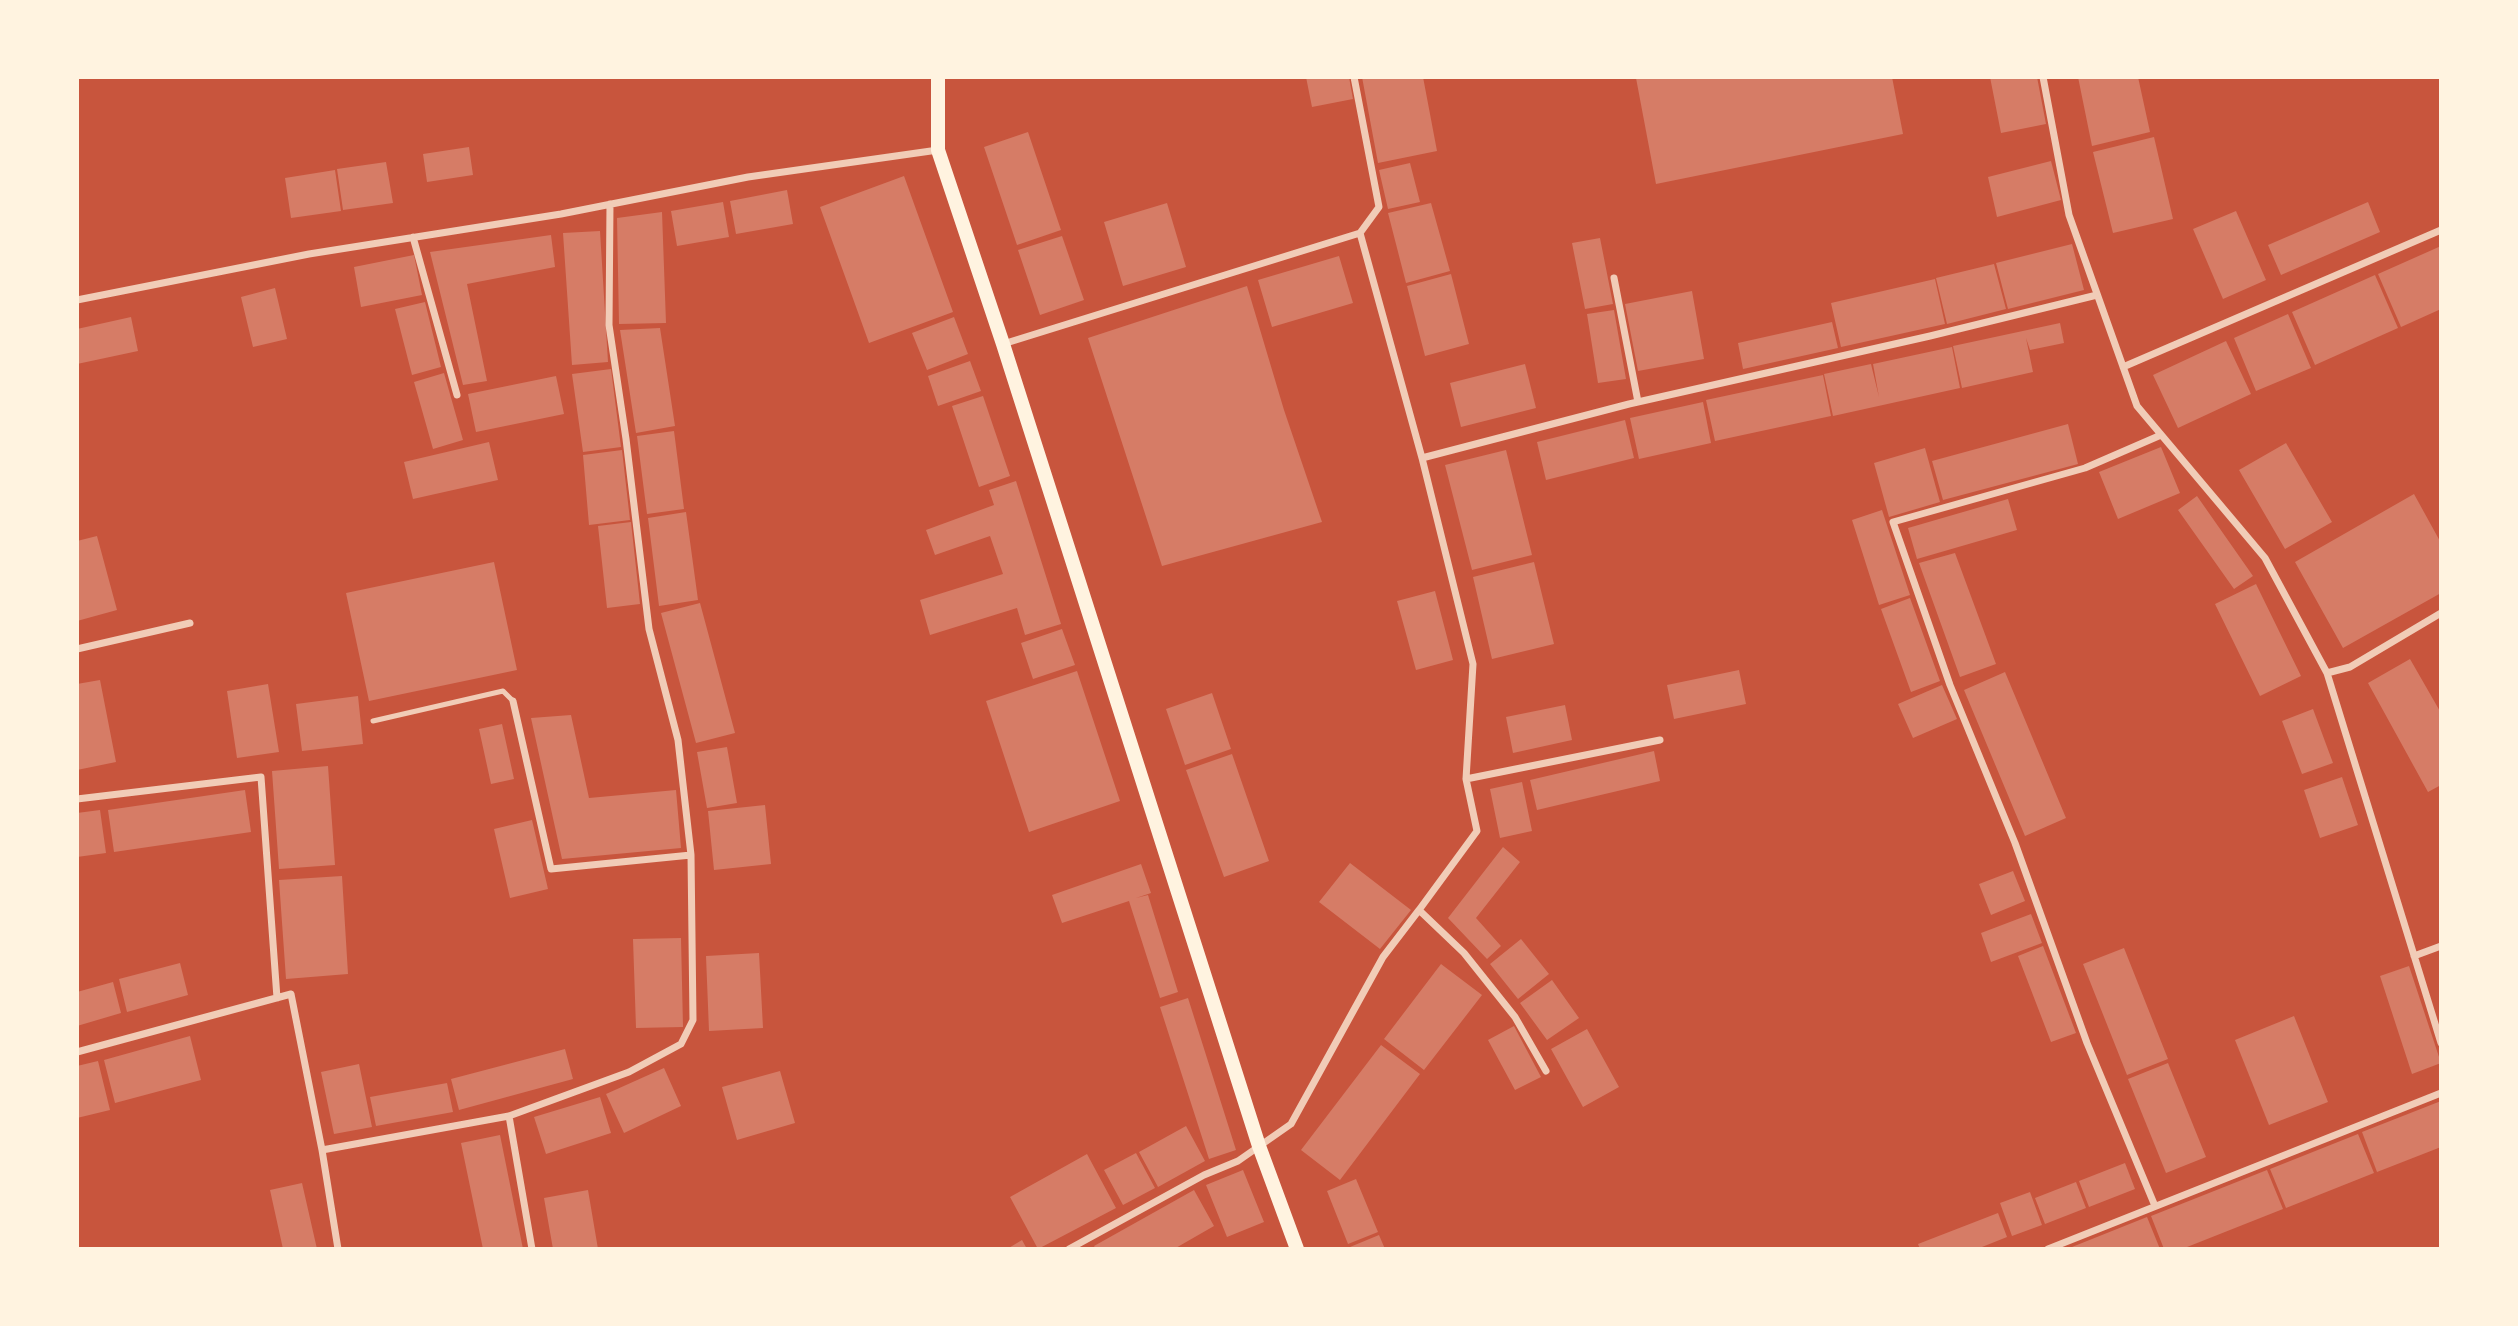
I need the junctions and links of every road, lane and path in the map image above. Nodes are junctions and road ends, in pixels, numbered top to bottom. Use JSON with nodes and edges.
{"nodes":[{"id":1,"x":938,"y":77,"type":"edge"},
{"id":2,"x":1354,"y":77,"type":"edge"},
{"id":3,"x":2043,"y":77,"type":"edge"},
{"id":4,"x":938,"y":150,"type":"junction"},
{"id":5,"x":610,"y":204,"type":"junction"},
{"id":6,"x":2441,"y":230,"type":"edge"},
{"id":7,"x":1360,"y":233,"type":"junction"},
{"id":8,"x":413,"y":237,"type":"junction"},
{"id":9,"x":1615,"y":278,"type":"dead end"},
{"id":10,"x":2097,"y":295,"type":"junction"},
{"id":11,"x":77,"y":300,"type":"edge"},
{"id":12,"x":1003,"y":344,"type":"junction"},
{"id":13,"x":2123,"y":367,"type":"junction"},
{"id":14,"x":457,"y":395,"type":"dead end"},
{"id":15,"x":1638,"y":402,"type":"junction"},
{"id":16,"x":2161,"y":435,"type":"junction"},
{"id":17,"x":1422,"y":458,"type":"junction"},
{"id":18,"x":2441,"y":614,"type":"edge"},
{"id":19,"x":190,"y":623,"type":"dead end"},
{"id":20,"x":77,"y":649,"type":"edge"},
{"id":21,"x":2327,"y":673,"type":"junction"},
{"id":22,"x":513,"y":701,"type":"joint"},
{"id":23,"x":373,"y":721,"type":"dead end"},
{"id":24,"x":1660,"y":740,"type":"dead end"},
{"id":25,"x":1466,"y":779,"type":"junction"},
{"id":26,"x":77,"y":799,"type":"edge"},
{"id":27,"x":691,"y":855,"type":"junction"},
{"id":28,"x":1419,"y":910,"type":"junction"},
{"id":29,"x":2441,"y":946,"type":"edge"},
{"id":30,"x":2414,"y":956,"type":"junction"},
{"id":31,"x":277,"y":998,"type":"junction"},
{"id":32,"x":2441,"y":1043,"type":"edge"},
{"id":33,"x":77,"y":1052,"type":"edge"},
{"id":34,"x":1546,"y":1071,"type":"dead end"},
{"id":35,"x":2441,"y":1093,"type":"edge"},
{"id":36,"x":509,"y":1116,"type":"junction"},
{"id":37,"x":1259,"y":1146,"type":"junction"},
{"id":38,"x":322,"y":1150,"type":"junction"},
{"id":39,"x":2155,"y":1206,"type":"junction"},
{"id":40,"x":338,"y":1249,"type":"edge"},
{"id":41,"x":532,"y":1249,"type":"edge"},
{"id":42,"x":1069,"y":1249,"type":"edge"},
{"id":43,"x":1297,"y":1249,"type":"edge"},
{"id":44,"x":2048,"y":1249,"type":"edge"}],
"edges":[{"from":1,"to":4,"type":"main road"},
{"from":2,"to":7,"type":"street"},
{"from":3,"to":10,"type":"street"},
{"from":4,"to":5,"type":"street"},
{"from":4,"to":12,"type":"main road"},
{"from":5,"to":8,"type":"street"},
{"from":5,"to":27,"type":"street"},
{"from":6,"to":13,"type":"street"},
{"from":7,"to":12,"type":"street"},
{"from":7,"to":17,"type":"street"},
{"from":8,"to":11,"type":"street"},
{"from":8,"to":14,"type":"street"},
{"from":9,"to":15,"type":"street"},
{"from":10,"to":13,"type":"street"},
{"from":10,"to":15,"type":"street"},
{"from":12,"to":37,"type":"main road"},
{"from":13,"to":16,"type":"street"},
{"from":15,"to":17,"type":"street"},
{"from":16,"to":21,"type":"street"},
{"from":16,"to":39,"type":"street"},
{"from":17,"to":25,"type":"street"},
{"from":18,"to":21,"type":"street"},
{"from":19,"to":20,"type":"street"},
{"from":21,"to":30,"type":"street"},
{"from":22,"to":23,"type":"lane"},
{"from":22,"to":27,"type":"street"},
{"from":24,"to":25,"type":"street"},
{"from":25,"to":28,"type":"street"},
{"from":26,"to":31,"type":"street"},
{"from":27,"to":36,"type":"street"},
{"from":28,"to":34,"type":"street"},
{"from":28,"to":37,"type":"street"},
{"from":29,"to":30,"type":"street"},
{"from":30,"to":32,"type":"street"},
{"from":31,"to":33,"type":"street"},
{"from":31,"to":38,"type":"street"},
{"from":35,"to":39,"type":"street"},
{"from":36,"to":38,"type":"street"},
{"from":36,"to":41,"type":"street"},
{"from":37,"to":42,"type":"street"},
{"from":37,"to":43,"type":"main road"},
{"from":38,"to":40,"type":"street"},
{"from":39,"to":44,"type":"street"}]}
